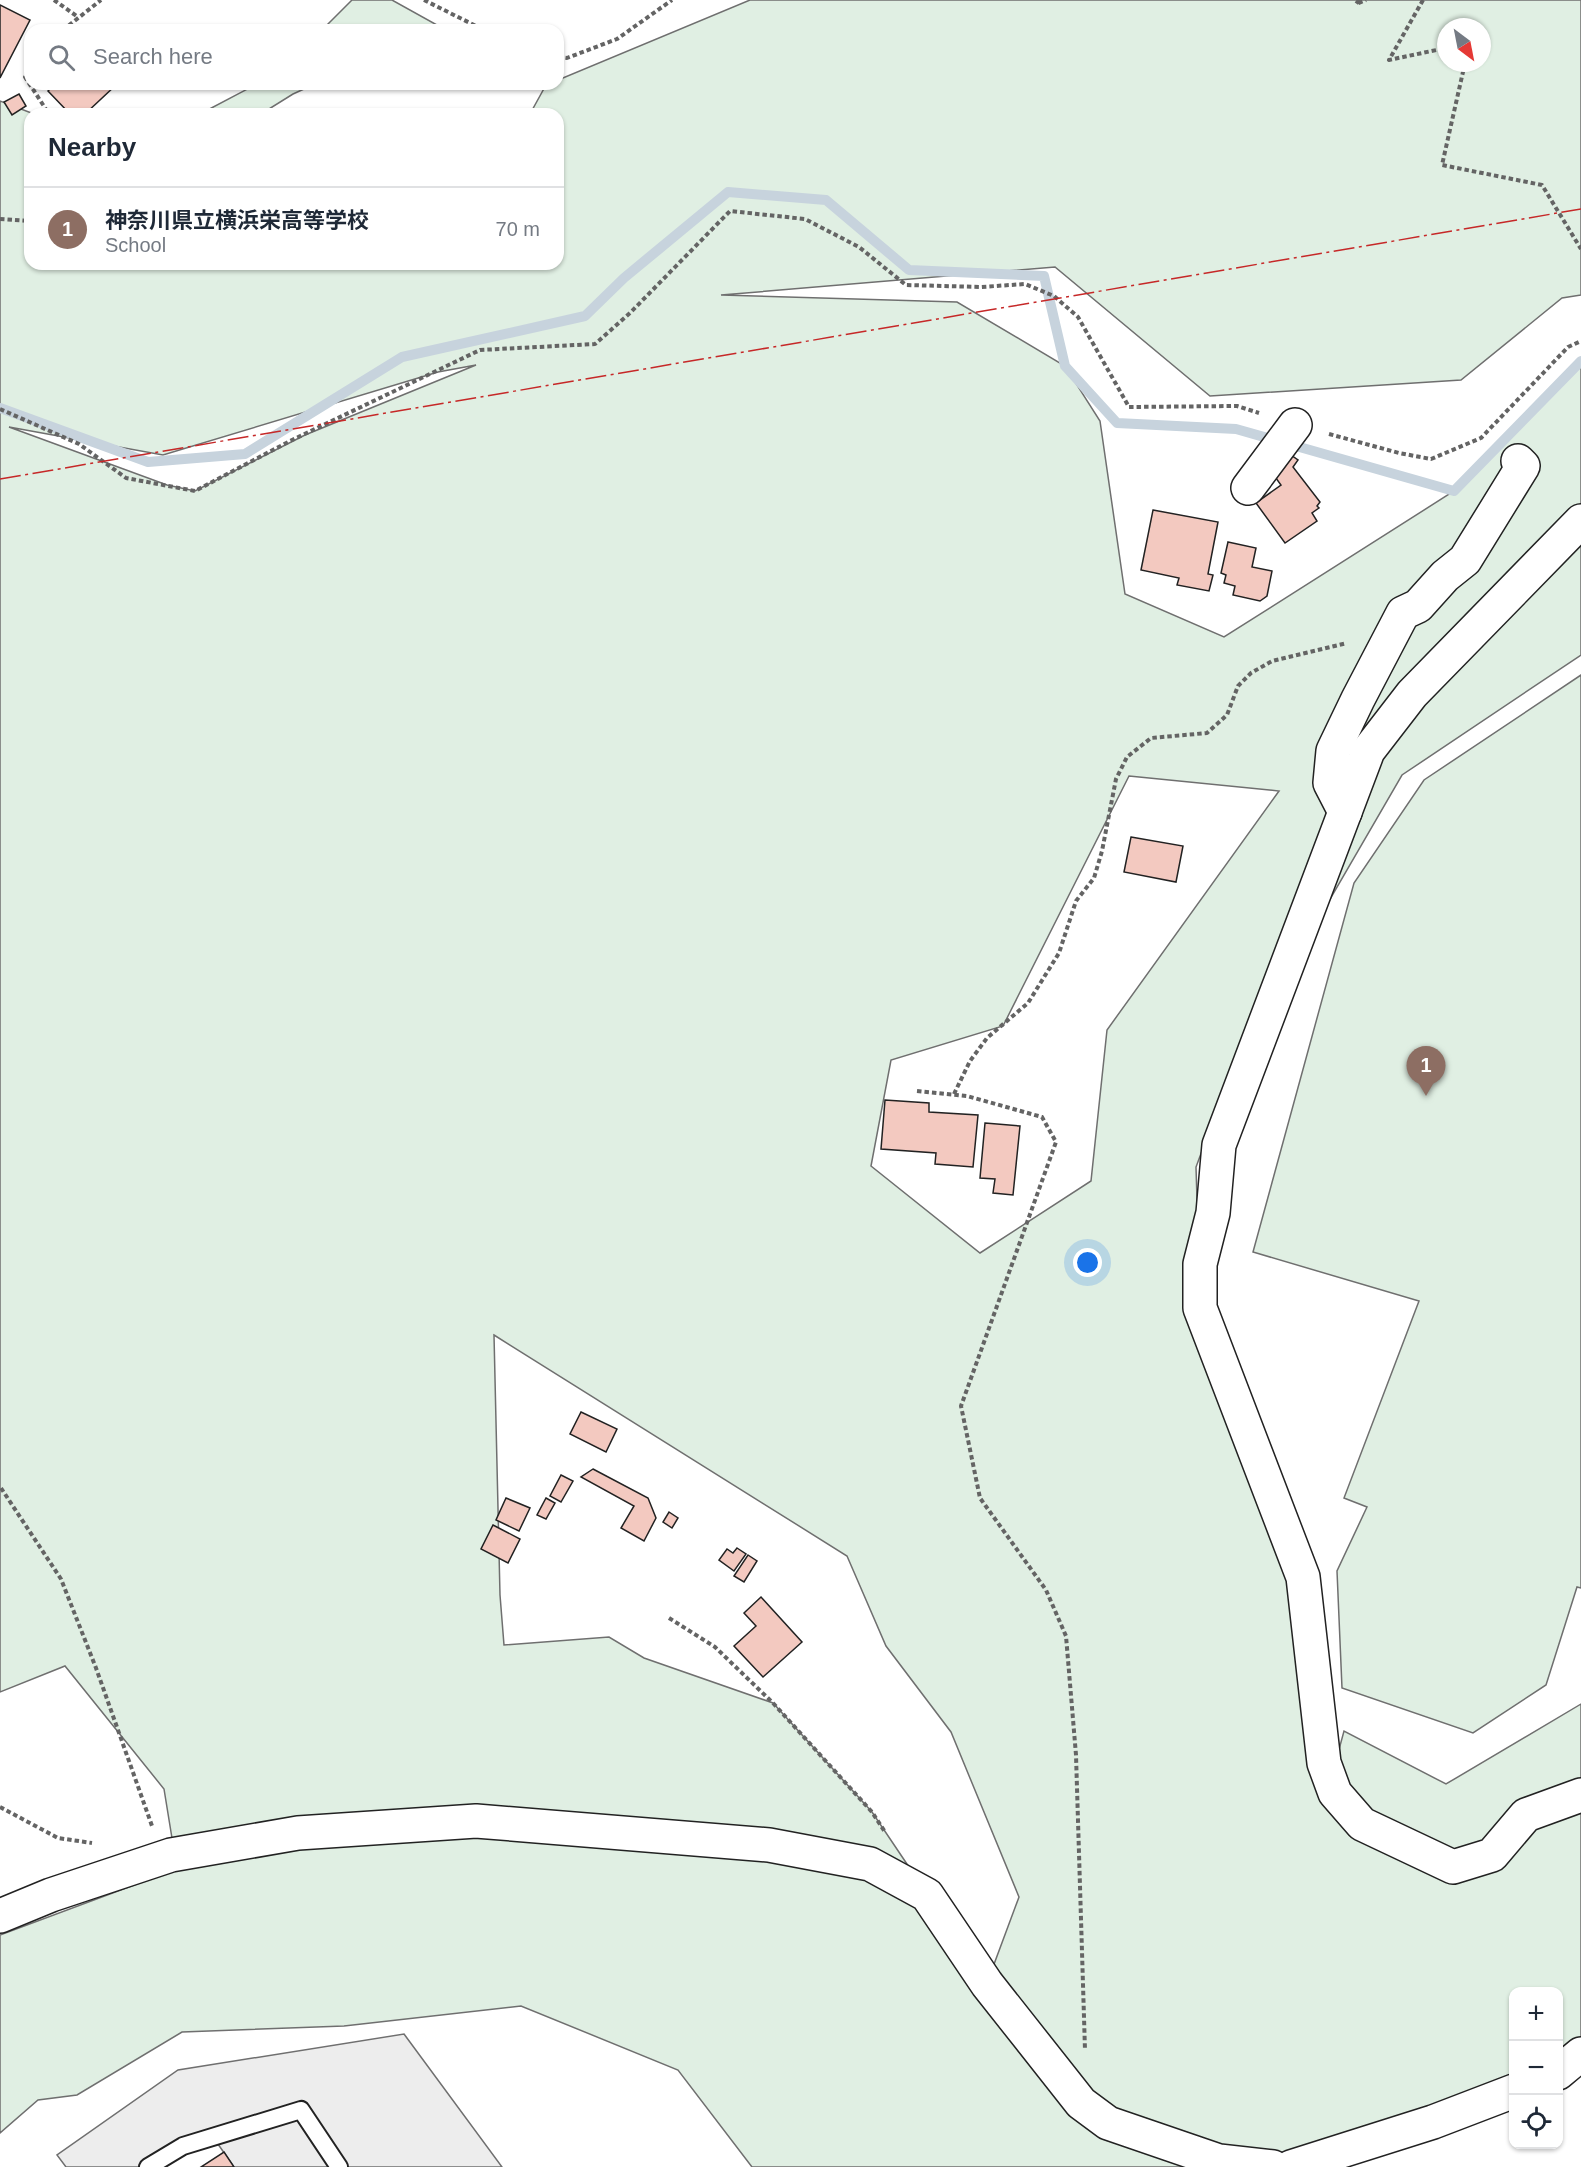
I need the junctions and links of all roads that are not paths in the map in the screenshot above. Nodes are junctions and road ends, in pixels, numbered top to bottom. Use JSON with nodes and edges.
{"nodes":[{"id":1,"x":1295,"y":426,"type":"dead end"},
{"id":2,"x":1518,"y":461,"type":"dead end"},
{"id":3,"x":1258,"y":476,"type":"dead end"},
{"id":4,"x":1581,"y":521,"type":"edge"},
{"id":5,"x":1345,"y":812,"type":"junction"},
{"id":6,"x":1581,"y":1795,"type":"edge"},
{"id":7,"x":0,"y":1916,"type":"edge"},
{"id":8,"x":1581,"y":2054,"type":"edge"},
{"id":9,"x":1563,"y":2069,"type":"edge"},
{"id":10,"x":1509,"y":2093,"type":"edge"},
{"id":11,"x":148,"y":2167,"type":"edge"},
{"id":12,"x":339,"y":2167,"type":"edge"},
{"id":13,"x":1274,"y":2167,"type":"edge"},
{"id":14,"x":1291,"y":2167,"type":"edge"}],
"edges":[{"from":1,"to":3,"type":"street"},
{"from":2,"to":5,"type":"street"},
{"from":4,"to":5,"type":"street"},
{"from":5,"to":6,"type":"street"},
{"from":7,"to":13,"type":"street"},
{"from":8,"to":9,"type":"street"},
{"from":10,"to":14,"type":"street"},
{"from":11,"to":12,"type":"lane"}]}
